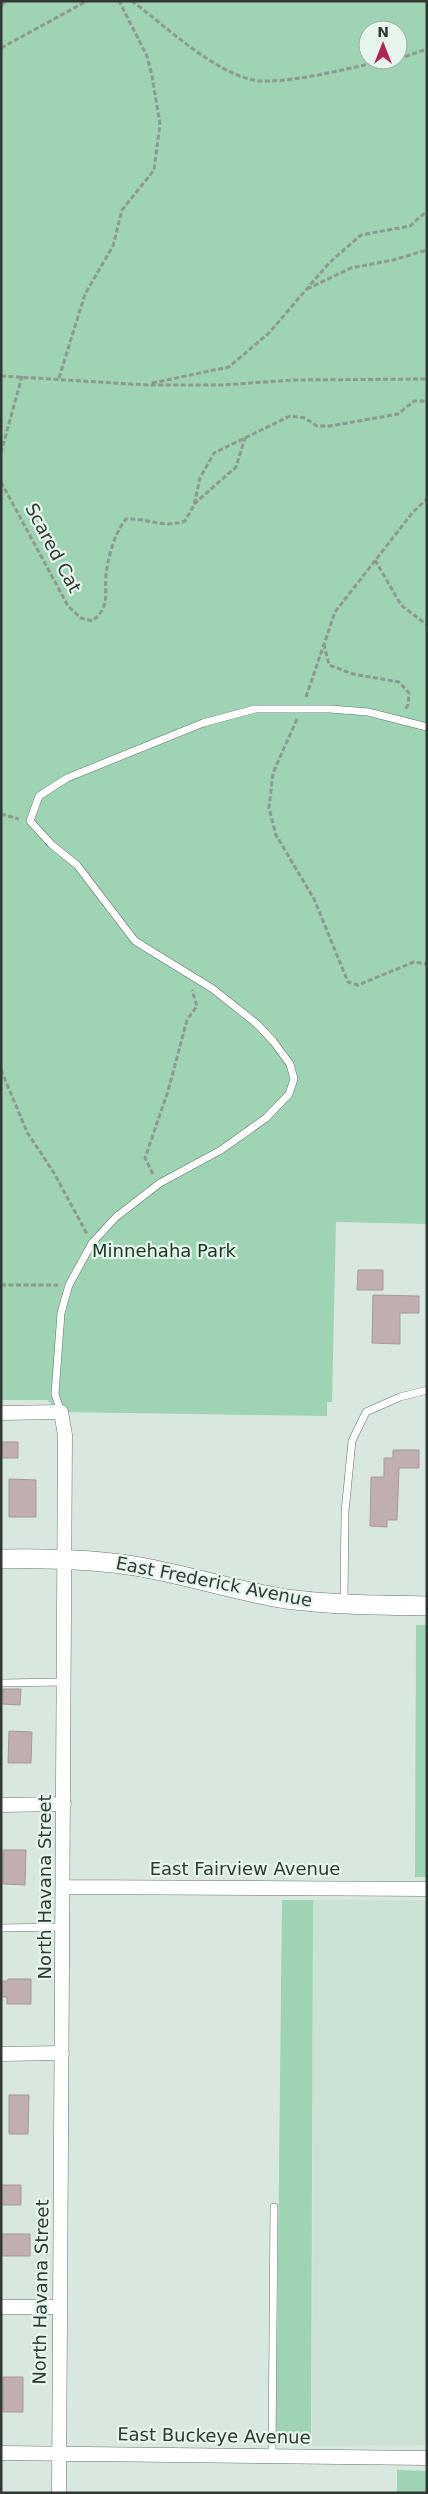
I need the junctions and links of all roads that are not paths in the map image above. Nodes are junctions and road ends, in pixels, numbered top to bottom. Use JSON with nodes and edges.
{"nodes":[{"id":1,"x":427,"y":727,"type":"edge"},
{"id":2,"x":427,"y":1390,"type":"edge"},
{"id":3,"x":61,"y":1412,"type":"junction"},
{"id":4,"x":1,"y":1413,"type":"edge"},
{"id":5,"x":1,"y":1558,"type":"edge"},
{"id":6,"x":64,"y":1558,"type":"junction"},
{"id":7,"x":344,"y":1604,"type":"junction"},
{"id":8,"x":427,"y":1606,"type":"edge"},
{"id":9,"x":1,"y":1682,"type":"edge"},
{"id":10,"x":64,"y":1682,"type":"junction"},
{"id":11,"x":64,"y":1804,"type":"junction"},
{"id":12,"x":1,"y":1805,"type":"edge"},
{"id":13,"x":63,"y":1887,"type":"junction"},
{"id":14,"x":427,"y":1889,"type":"edge"},
{"id":15,"x":63,"y":1927,"type":"junction"},
{"id":16,"x":1,"y":1928,"type":"edge"},
{"id":17,"x":62,"y":2053,"type":"junction"},
{"id":18,"x":1,"y":2054,"type":"edge"},
{"id":19,"x":274,"y":2207,"type":"dead end"},
{"id":20,"x":1,"y":2307,"type":"edge"},
{"id":21,"x":60,"y":2307,"type":"junction"},
{"id":22,"x":1,"y":2453,"type":"edge"},
{"id":23,"x":59,"y":2453,"type":"junction"},
{"id":24,"x":272,"y":2456,"type":"junction"},
{"id":25,"x":427,"y":2458,"type":"edge"},
{"id":26,"x":59,"y":2493,"type":"edge"}],
"edges":[{"from":1,"to":3,"type":"lane","name":"North Havana Street"},
{"from":2,"to":7,"type":"lane"},
{"from":3,"to":4,"type":"street"},
{"from":3,"to":6,"type":"street","name":"North Havana Street"},
{"from":5,"to":6,"type":"main road","name":"East Frederick Avenue"},
{"from":6,"to":7,"type":"main road","name":"East Frederick Avenue"},
{"from":6,"to":10,"type":"street","name":"North Havana Street"},
{"from":7,"to":8,"type":"main road","name":"East Frederick Avenue"},
{"from":9,"to":10,"type":"lane"},
{"from":10,"to":11,"type":"street","name":"North Havana Street"},
{"from":11,"to":12,"type":"street"},
{"from":11,"to":13,"type":"street","name":"North Havana Street"},
{"from":13,"to":14,"type":"street","name":"East Fairview Avenue"},
{"from":13,"to":15,"type":"street","name":"North Havana Street"},
{"from":15,"to":16,"type":"lane"},
{"from":15,"to":17,"type":"street","name":"North Havana Street"},
{"from":17,"to":18,"type":"street"},
{"from":17,"to":21,"type":"street","name":"North Havana Street"},
{"from":19,"to":24,"type":"lane"},
{"from":20,"to":21,"type":"street"},
{"from":21,"to":23,"type":"street","name":"North Havana Street"},
{"from":22,"to":23,"type":"street","name":"East Buckeye Avenue"},
{"from":23,"to":24,"type":"street","name":"East Buckeye Avenue"},
{"from":23,"to":26,"type":"street","name":"North Havana Street"},
{"from":24,"to":25,"type":"street","name":"East Buckeye Avenue"}]}
